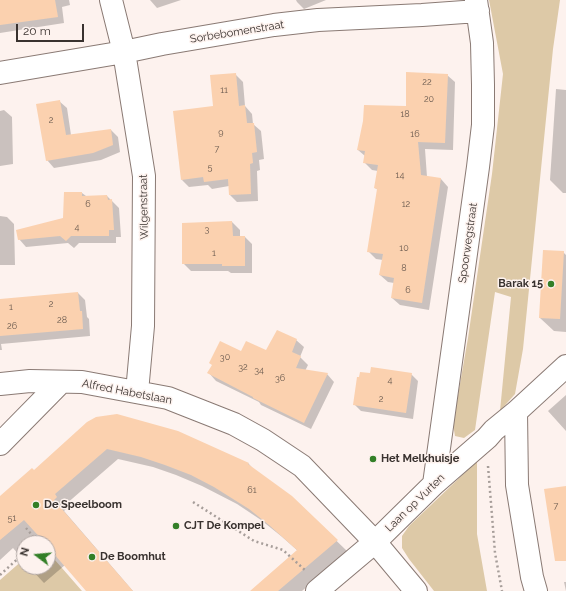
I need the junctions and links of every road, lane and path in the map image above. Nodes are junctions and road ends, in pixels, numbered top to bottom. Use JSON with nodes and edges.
{"nodes":[{"id":1,"x":111,"y":0,"type":"edge"},
{"id":2,"x":477,"y":5,"type":"edge"},
{"id":3,"x":124,"y":52,"type":"junction"},
{"id":4,"x":0,"y":74,"type":"edge"},
{"id":5,"x":566,"y":366,"type":"edge"},
{"id":6,"x":61,"y":382,"type":"junction"},
{"id":7,"x":0,"y":384,"type":"edge"},
{"id":8,"x":138,"y":392,"type":"junction"},
{"id":9,"x":516,"y":412,"type":"junction"},
{"id":10,"x":487,"y":438,"type":"junction"},
{"id":11,"x":0,"y":444,"type":"edge"},
{"id":12,"x":434,"y":484,"type":"junction"},
{"id":13,"x":193,"y":502,"type":"dead end"},
{"id":14,"x":26,"y":528,"type":"dead end"},
{"id":15,"x":32,"y":535,"type":"edge"},
{"id":16,"x":375,"y":542,"type":"junction"},
{"id":17,"x":16,"y":561,"type":"edge"},
{"id":18,"x":0,"y":575,"type":"edge"},
{"id":19,"x":319,"y":589,"type":"edge"},
{"id":20,"x":416,"y":591,"type":"edge"},
{"id":21,"x":502,"y":591,"type":"edge"},
{"id":22,"x":536,"y":591,"type":"edge"}],
"edges":[{"from":1,"to":3,"type":"street","name":"Wilgenstraat"},
{"from":2,"to":3,"type":"street","name":"Sorbebomenstraat"},
{"from":2,"to":12,"type":"street","name":"Spoorwegstraat"},
{"from":3,"to":4,"type":"street","name":"Sorbebomenstraat"},
{"from":3,"to":8,"type":"street","name":"Wilgenstraat"},
{"from":5,"to":9,"type":"street","name":"Laan op Vurten"},
{"from":6,"to":7,"type":"street","name":"Alfred Habetslaan"},
{"from":6,"to":8,"type":"street","name":"Alfred Habetslaan"},
{"from":6,"to":11,"type":"street"},
{"from":8,"to":16,"type":"street","name":"Alfred Habetslaan"},
{"from":9,"to":10,"type":"street","name":"Laan op Vurten"},
{"from":9,"to":22,"type":"street"},
{"from":10,"to":12,"type":"street","name":"Laan op Vurten"},
{"from":10,"to":21,"type":"path"},
{"from":12,"to":16,"type":"street","name":"Laan op Vurten"},
{"from":13,"to":19,"type":"path"},
{"from":14,"to":15,"type":"path"},
{"from":16,"to":19,"type":"street","name":"Laan op Vurten"},
{"from":16,"to":20,"type":"street","name":"Alfred Habetslaan"},
{"from":17,"to":18,"type":"path"}]}
